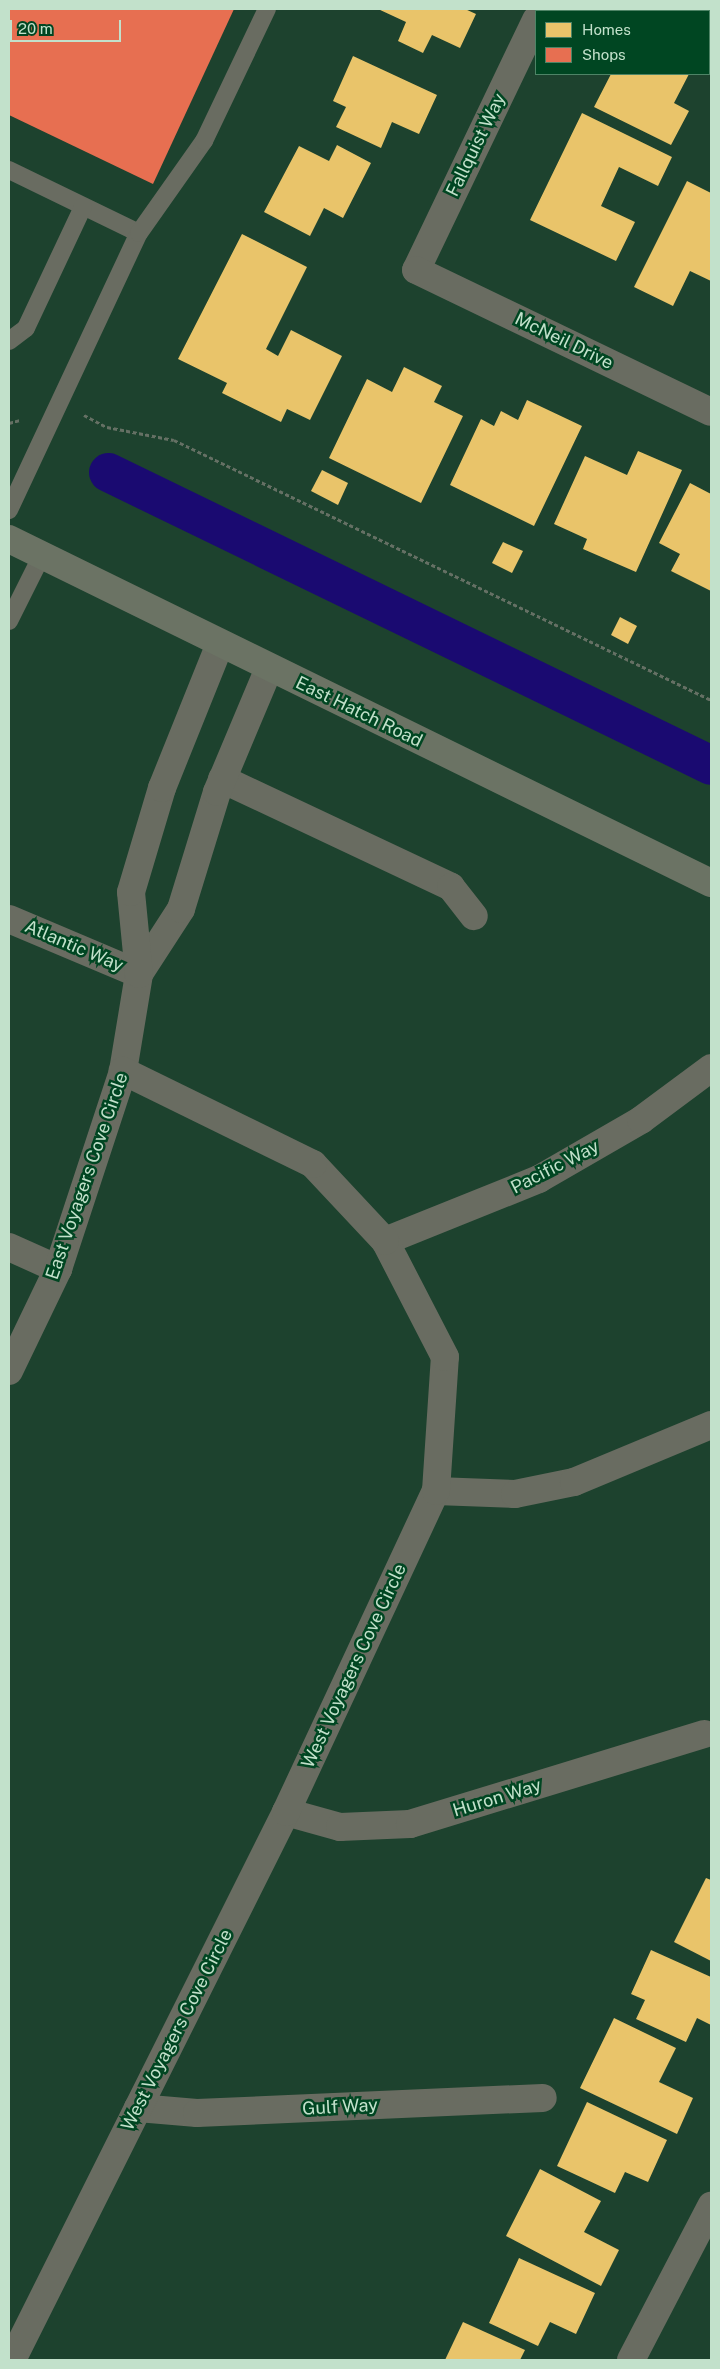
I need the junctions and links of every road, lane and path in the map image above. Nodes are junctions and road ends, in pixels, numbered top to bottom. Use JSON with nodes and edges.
{"nodes":[{"id":1,"x":267,"y":9,"type":"edge"},
{"id":2,"x":535,"y":22,"type":"edge"},
{"id":3,"x":9,"y":170,"type":"edge"},
{"id":4,"x":83,"y":207,"type":"junction"},
{"id":5,"x":139,"y":233,"type":"junction"},
{"id":6,"x":416,"y":270,"type":"joint"},
{"id":7,"x":9,"y":341,"type":"edge"},
{"id":8,"x":711,"y":412,"type":"edge"},
{"id":9,"x":54,"y":413,"type":"junction"},
{"id":10,"x":9,"y":423,"type":"edge"},
{"id":11,"x":9,"y":510,"type":"edge"},
{"id":12,"x":9,"y":539,"type":"edge"},
{"id":13,"x":42,"y":555,"type":"junction"},
{"id":14,"x":9,"y":621,"type":"edge"},
{"id":15,"x":220,"y":644,"type":"junction"},
{"id":16,"x":269,"y":668,"type":"junction"},
{"id":17,"x":711,"y":700,"type":"edge"},
{"id":18,"x":222,"y":779,"type":"junction"},
{"id":19,"x":711,"y":883,"type":"edge"},
{"id":20,"x":474,"y":916,"type":"dead end"},
{"id":21,"x":9,"y":919,"type":"edge"},
{"id":22,"x":139,"y":974,"type":"junction"},
{"id":23,"x":711,"y":1068,"type":"edge"},
{"id":24,"x":123,"y":1071,"type":"junction"},
{"id":25,"x":386,"y":1241,"type":"junction"},
{"id":26,"x":9,"y":1247,"type":"edge"},
{"id":27,"x":58,"y":1269,"type":"junction"},
{"id":28,"x":9,"y":1371,"type":"edge"},
{"id":29,"x":711,"y":1425,"type":"edge"},
{"id":30,"x":436,"y":1490,"type":"junction"},
{"id":31,"x":705,"y":1734,"type":"dead end"},
{"id":32,"x":286,"y":1812,"type":"junction"},
{"id":33,"x":542,"y":2098,"type":"dead end"},
{"id":34,"x":138,"y":2108,"type":"junction"},
{"id":35,"x":711,"y":2206,"type":"edge"},
{"id":36,"x":12,"y":2360,"type":"edge"},
{"id":37,"x":631,"y":2360,"type":"edge"}],
"edges":[{"from":1,"to":5,"type":"lane"},
{"from":2,"to":6,"type":"street","name":"Fallquist Way"},
{"from":3,"to":4,"type":"lane"},
{"from":4,"to":5,"type":"lane"},
{"from":4,"to":7,"type":"lane"},
{"from":5,"to":9,"type":"lane"},
{"from":6,"to":8,"type":"street","name":"McNeil Drive"},
{"from":9,"to":10,"type":"path"},
{"from":9,"to":11,"type":"lane"},
{"from":9,"to":17,"type":"path"},
{"from":12,"to":13,"type":"main road","name":"East Hatch Road"},
{"from":13,"to":14,"type":"lane"},
{"from":13,"to":15,"type":"main road","name":"East Hatch Road"},
{"from":15,"to":16,"type":"main road","name":"East Hatch Road"},
{"from":15,"to":22,"type":"street","name":"East Voyagers Cove Circle"},
{"from":16,"to":18,"type":"street","name":"East Voyagers Cove Circle"},
{"from":16,"to":19,"type":"main road","name":"East Hatch Road"},
{"from":18,"to":20,"type":"street"},
{"from":18,"to":22,"type":"street","name":"East Voyagers Cove Circle"},
{"from":21,"to":22,"type":"street","name":"Atlantic Way"},
{"from":22,"to":24,"type":"street","name":"East Voyagers Cove Circle"},
{"from":23,"to":25,"type":"street","name":"Pacific Way"},
{"from":24,"to":25,"type":"street","name":"West Voyagers Cove Circle"},
{"from":24,"to":27,"type":"street","name":"East Voyagers Cove Circle"},
{"from":25,"to":30,"type":"street","name":"West Voyagers Cove Circle"},
{"from":26,"to":27,"type":"street"},
{"from":27,"to":28,"type":"street","name":"East Voyagers Cove Circle"},
{"from":29,"to":30,"type":"street"},
{"from":30,"to":32,"type":"street","name":"West Voyagers Cove Circle"},
{"from":31,"to":32,"type":"street","name":"Huron Way"},
{"from":32,"to":34,"type":"street","name":"West Voyagers Cove Circle"},
{"from":33,"to":34,"type":"street","name":"Gulf Way"},
{"from":34,"to":36,"type":"street","name":"West Voyagers Cove Circle"},
{"from":35,"to":37,"type":"street"}]}
